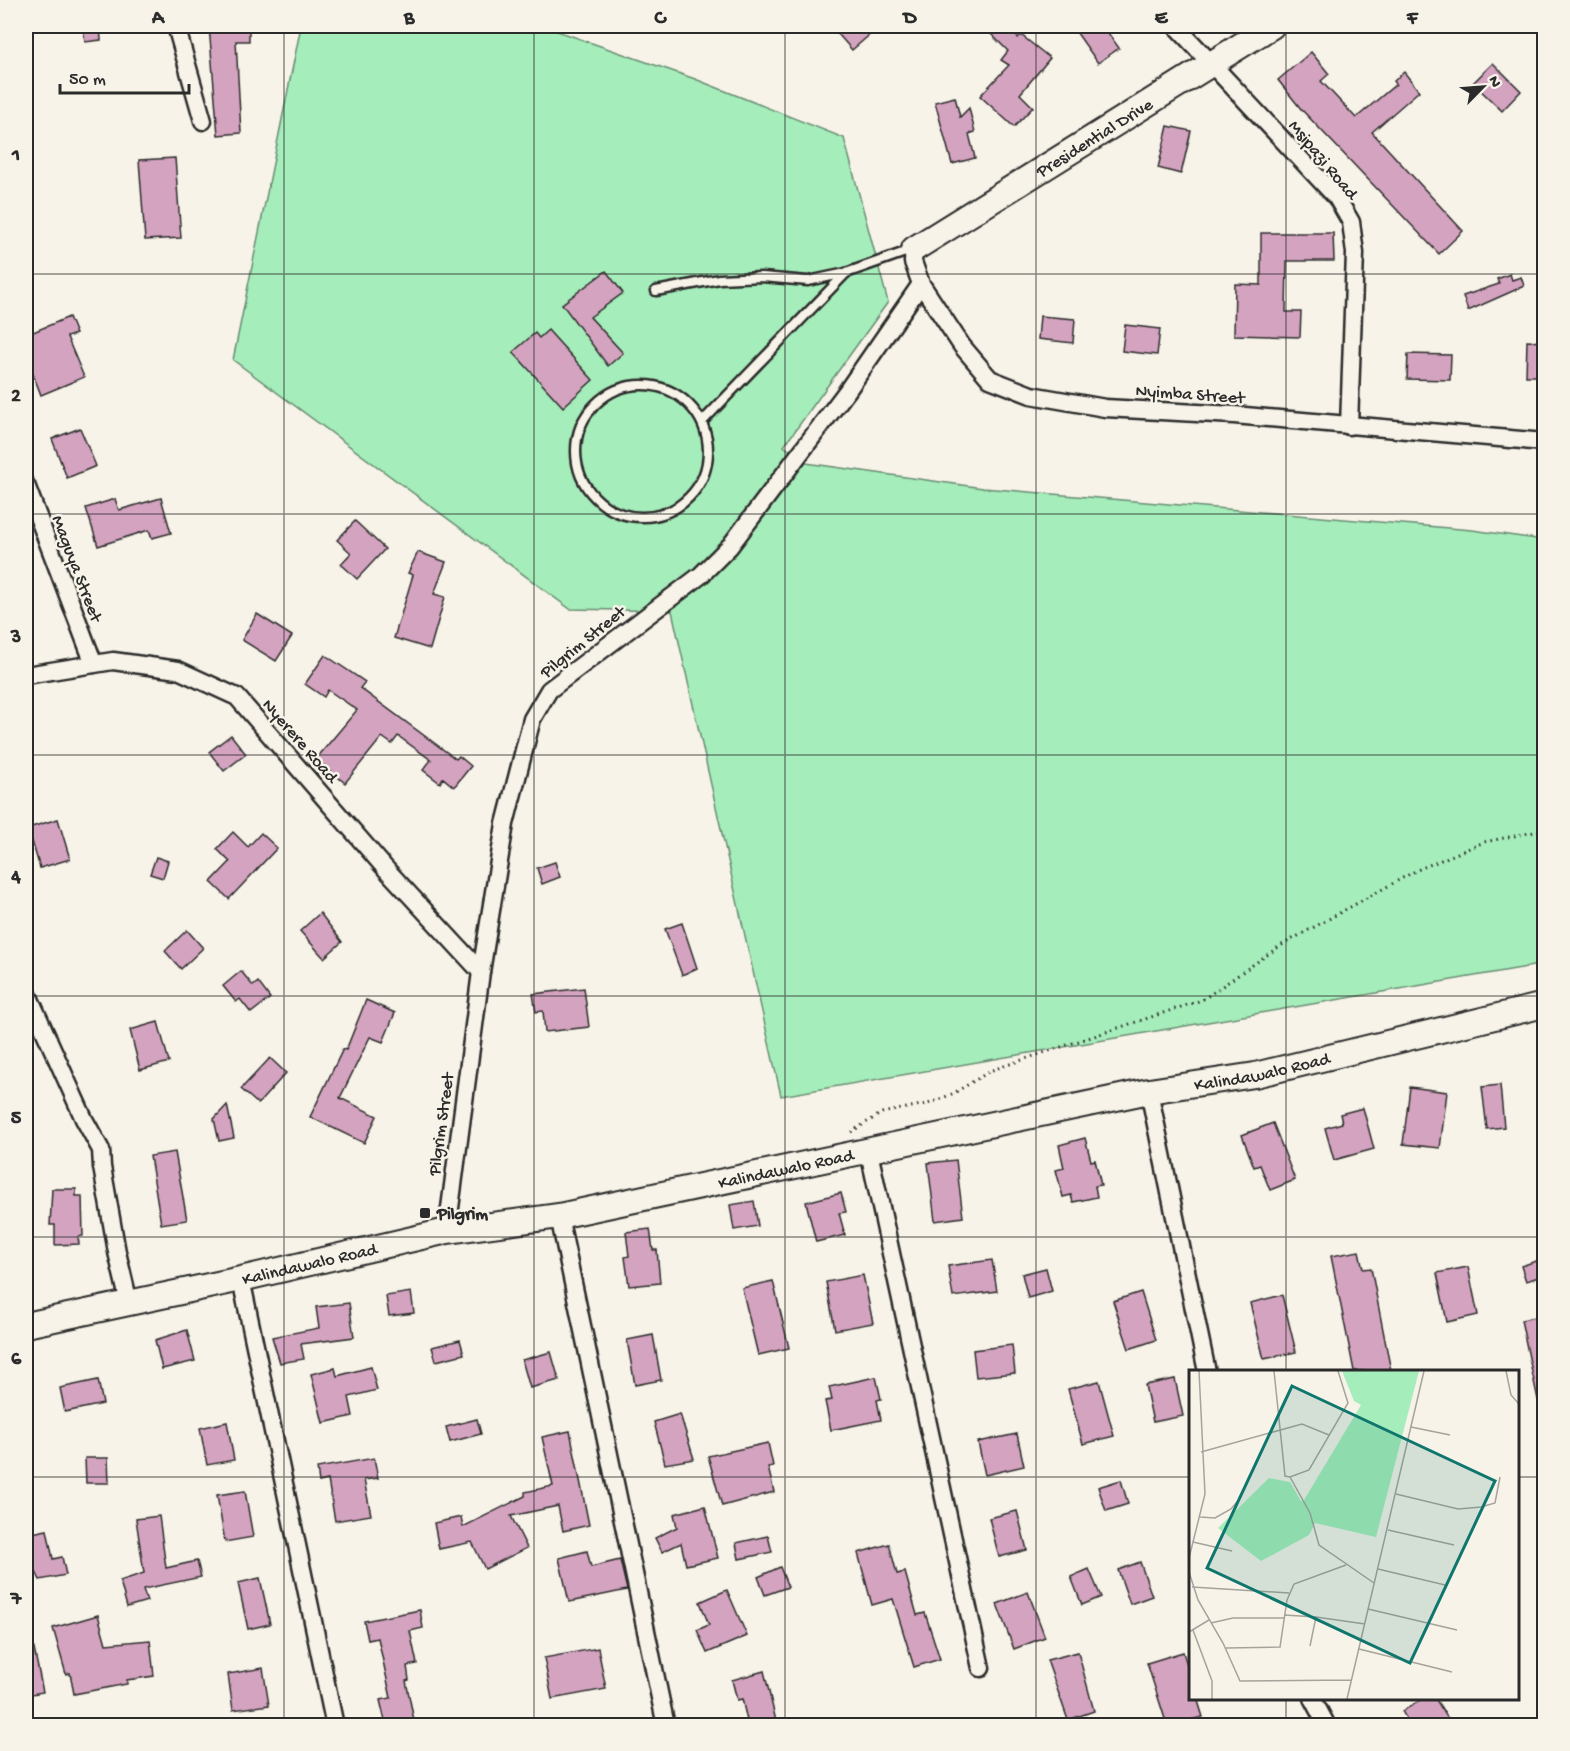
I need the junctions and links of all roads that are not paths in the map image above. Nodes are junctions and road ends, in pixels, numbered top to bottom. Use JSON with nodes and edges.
{"nodes":[{"id":1,"x":176,"y":26,"type":"edge"},
{"id":2,"x":1176,"y":26,"type":"edge"},
{"id":3,"x":1272,"y":26,"type":"edge"},
{"id":4,"x":1211,"y":62,"type":"junction"},
{"id":5,"x":202,"y":121,"type":"dead end"},
{"id":6,"x":914,"y":249,"type":"junction"},
{"id":7,"x":846,"y":273,"type":"junction"},
{"id":8,"x":921,"y":284,"type":"junction"},
{"id":9,"x":656,"y":291,"type":"dead end"},
{"id":10,"x":702,"y":422,"type":"junction"},
{"id":11,"x":1349,"y":426,"type":"junction"},
{"id":12,"x":1545,"y":442,"type":"edge"},
{"id":13,"x":26,"y":485,"type":"edge"},
{"id":14,"x":94,"y":664,"type":"junction"},
{"id":15,"x":26,"y":675,"type":"edge"},
{"id":16,"x":481,"y":972,"type":"junction"},
{"id":17,"x":26,"y":990,"type":"edge"},
{"id":18,"x":1545,"y":1005,"type":"edge"},
{"id":19,"x":1149,"y":1091,"type":"junction"},
{"id":20,"x":869,"y":1152,"type":"junction"},
{"id":21,"x":559,"y":1216,"type":"junction"},
{"id":22,"x":447,"y":1230,"type":"junction"},
{"id":23,"x":241,"y":1279,"type":"junction"},
{"id":24,"x":129,"y":1302,"type":"junction"},
{"id":25,"x":26,"y":1324,"type":"edge"},
{"id":26,"x":1207,"y":1370,"type":"edge"},
{"id":27,"x":981,"y":1668,"type":"dead end"},
{"id":28,"x":1313,"y":1700,"type":"edge"},
{"id":29,"x":335,"y":1725,"type":"edge"},
{"id":30,"x":666,"y":1725,"type":"edge"},
{"id":31,"x":1327,"y":1725,"type":"edge"}],
"edges":[{"from":1,"to":5,"type":"street"},
{"from":2,"to":4,"type":"street","name":"Msipazi Road"},
{"from":3,"to":4,"type":"street","name":"Presidential Drive"},
{"from":4,"to":6,"type":"street","name":"Presidential Drive"},
{"from":4,"to":11,"type":"street","name":"Msipazi Road"},
{"from":6,"to":7,"type":"lane"},
{"from":6,"to":8,"type":"street","name":"Nyimba Street"},
{"from":7,"to":9,"type":"lane"},
{"from":7,"to":10,"type":"lane"},
{"from":8,"to":11,"type":"street","name":"Nyimba Street"},
{"from":8,"to":16,"type":"street","name":"Pilgrim Street"},
{"from":10,"to":10,"type":"lane"},
{"from":11,"to":12,"type":"street","name":"Nyimba Street"},
{"from":13,"to":14,"type":"street","name":"Maguya Street"},
{"from":14,"to":15,"type":"street","name":"Nyerere Road"},
{"from":14,"to":16,"type":"street","name":"Nyerere Road"},
{"from":16,"to":22,"type":"street","name":"Pilgrim Street"},
{"from":17,"to":24,"type":"street"},
{"from":18,"to":19,"type":"street","name":"Kalindawalo Road"},
{"from":19,"to":20,"type":"street","name":"Kalindawalo Road"},
{"from":19,"to":26,"type":"street"},
{"from":20,"to":21,"type":"street","name":"Kalindawalo Road"},
{"from":20,"to":27,"type":"street"},
{"from":21,"to":22,"type":"street","name":"Kalindawalo Road"},
{"from":21,"to":30,"type":"street"},
{"from":22,"to":23,"type":"street","name":"Kalindawalo Road"},
{"from":23,"to":24,"type":"street","name":"Kalindawalo Road"},
{"from":23,"to":29,"type":"street"},
{"from":24,"to":25,"type":"street","name":"Kalindawalo Road"},
{"from":28,"to":31,"type":"street"}]}
